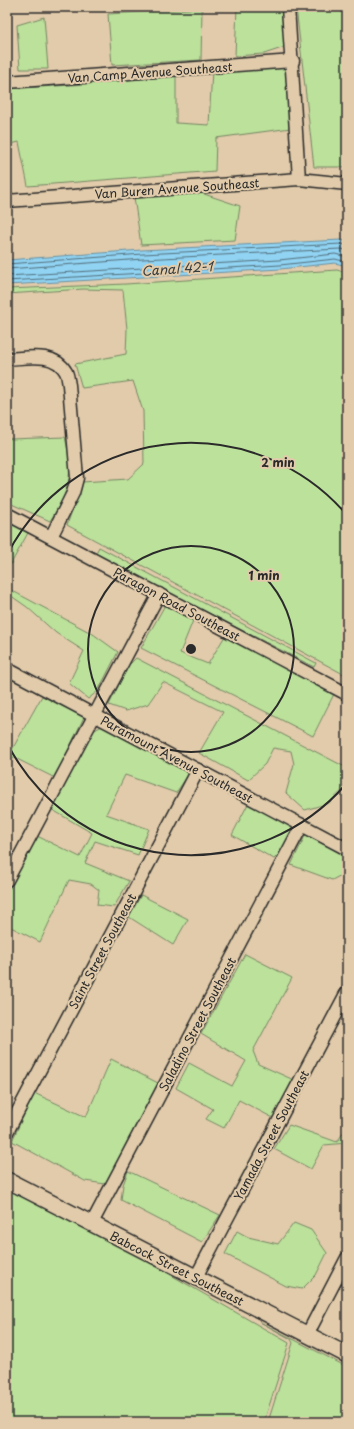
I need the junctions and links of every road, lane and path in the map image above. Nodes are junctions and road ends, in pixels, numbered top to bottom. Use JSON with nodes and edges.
{"nodes":[{"id":1,"x":288,"y":7,"type":"edge"},
{"id":2,"x":293,"y":61,"type":"junction"},
{"id":3,"x":7,"y":82,"type":"edge"},
{"id":4,"x":299,"y":179,"type":"junction"},
{"id":5,"x":347,"y":184,"type":"edge"},
{"id":6,"x":7,"y":201,"type":"edge"},
{"id":7,"x":7,"y":359,"type":"edge"},
{"id":8,"x":7,"y":514,"type":"edge"},
{"id":9,"x":51,"y":537,"type":"junction"},
{"id":10,"x":159,"y":594,"type":"junction"},
{"id":11,"x":7,"y":669,"type":"edge"},
{"id":12,"x":347,"y":694,"type":"edge"},
{"id":13,"x":94,"y":716,"type":"junction"},
{"id":14,"x":198,"y":770,"type":"junction"},
{"id":15,"x":302,"y":825,"type":"junction"},
{"id":16,"x":347,"y":849,"type":"edge"},
{"id":17,"x":7,"y":880,"type":"edge"},
{"id":18,"x":347,"y":992,"type":"edge"},
{"id":19,"x":7,"y":1132,"type":"edge"},
{"id":20,"x":7,"y":1180,"type":"edge"},
{"id":21,"x":92,"y":1223,"type":"junction"},
{"id":22,"x":347,"y":1258,"type":"edge"},
{"id":23,"x":196,"y":1278,"type":"junction"},
{"id":24,"x":307,"y":1335,"type":"junction"},
{"id":25,"x":347,"y":1355,"type":"edge"}],
"edges":[{"from":1,"to":2,"type":"street"},
{"from":2,"to":3,"type":"street","name":"Van Camp Avenue Southeast"},
{"from":2,"to":4,"type":"street"},
{"from":4,"to":5,"type":"street","name":"Van Buren Avenue Southeast"},
{"from":4,"to":6,"type":"street","name":"Van Buren Avenue Southeast"},
{"from":7,"to":9,"type":"street"},
{"from":8,"to":9,"type":"street","name":"Paragon Road Southeast"},
{"from":9,"to":10,"type":"street","name":"Paragon Road Southeast"},
{"from":10,"to":12,"type":"street","name":"Paragon Road Southeast"},
{"from":10,"to":13,"type":"street"},
{"from":11,"to":13,"type":"street","name":"Paramount Avenue Southeast"},
{"from":13,"to":14,"type":"street","name":"Paramount Avenue Southeast"},
{"from":13,"to":17,"type":"street"},
{"from":14,"to":15,"type":"street","name":"Paramount Avenue Southeast"},
{"from":14,"to":19,"type":"street","name":"Saint Street Southeast"},
{"from":15,"to":16,"type":"street","name":"Paramount Avenue Southeast"},
{"from":15,"to":21,"type":"street","name":"Saladino Street Southeast"},
{"from":18,"to":23,"type":"street","name":"Yamada Street Southeast"},
{"from":20,"to":21,"type":"main road","name":"Babcock Street Southeast"},
{"from":21,"to":23,"type":"main road","name":"Babcock Street Southeast"},
{"from":22,"to":24,"type":"street"},
{"from":23,"to":24,"type":"main road","name":"Babcock Street Southeast"},
{"from":24,"to":25,"type":"main road","name":"Babcock Street Southeast"}]}
